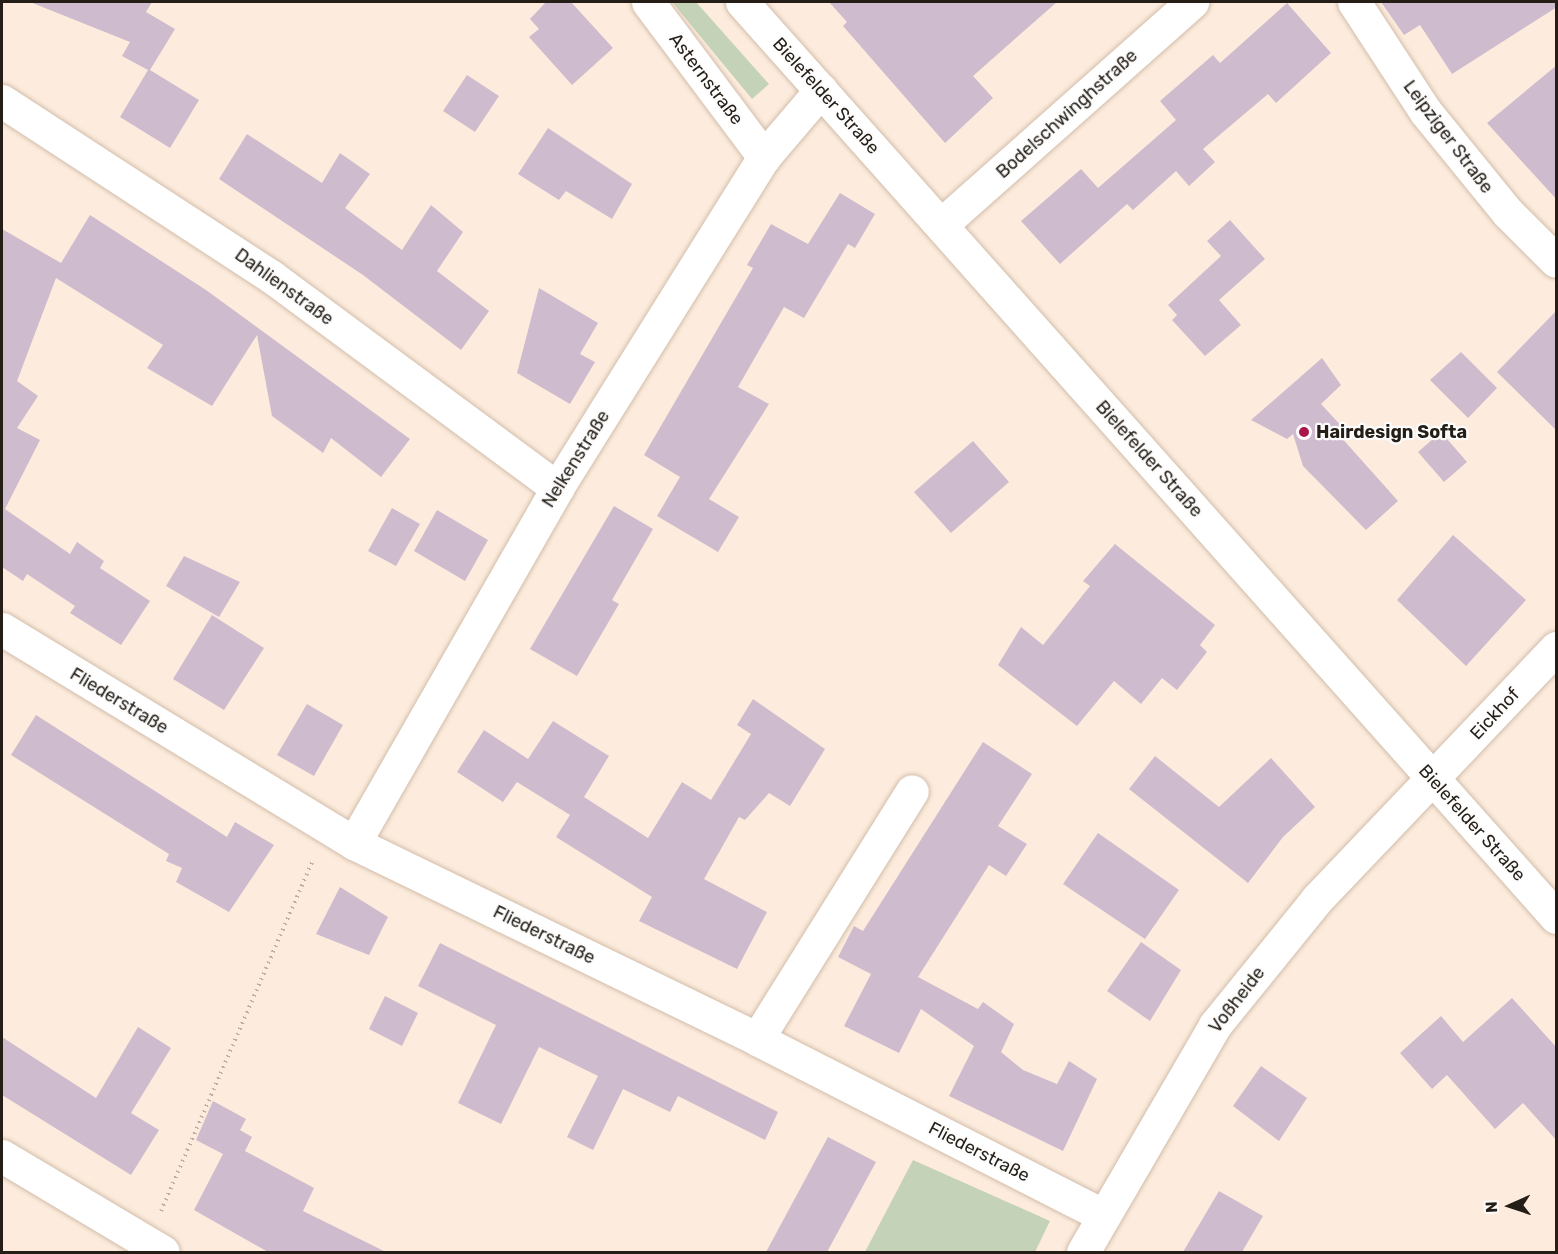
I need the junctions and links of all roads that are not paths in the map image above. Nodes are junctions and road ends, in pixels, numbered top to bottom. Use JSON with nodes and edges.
{"nodes":[{"id":1,"x":648,"y":2,"type":"edge"},
{"id":2,"x":742,"y":2,"type":"edge"},
{"id":3,"x":1192,"y":2,"type":"edge"},
{"id":4,"x":1354,"y":2,"type":"edge"},
{"id":5,"x":821,"y":90,"type":"junction"},
{"id":6,"x":2,"y":101,"type":"edge"},
{"id":7,"x":764,"y":157,"type":"junction"},
{"id":8,"x":941,"y":225,"type":"junction"},
{"id":9,"x":1557,"y":261,"type":"edge"},
{"id":10,"x":557,"y":488,"type":"junction"},
{"id":11,"x":2,"y":629,"type":"edge"},
{"id":12,"x":1557,"y":648,"type":"edge"},
{"id":13,"x":1434,"y":780,"type":"junction"},
{"id":14,"x":912,"y":791,"type":"dead end"},
{"id":15,"x":340,"y":836,"type":"junction"},
{"id":16,"x":1557,"y":917,"type":"edge"},
{"id":17,"x":757,"y":1039,"type":"junction"},
{"id":18,"x":2,"y":1156,"type":"edge"},
{"id":19,"x":1102,"y":1215,"type":"junction"},
{"id":20,"x":155,"y":1248,"type":"edge"},
{"id":21,"x":1083,"y":1252,"type":"edge"}],
"edges":[{"from":1,"to":7,"type":"street","name":"Asternstraße"},
{"from":2,"to":5,"type":"street","name":"Bielefelder Straße"},
{"from":3,"to":8,"type":"street","name":"Bodelschwinghstraße"},
{"from":4,"to":9,"type":"street","name":"Leipziger Straße"},
{"from":5,"to":7,"type":"street","name":"Nelkenstraße"},
{"from":5,"to":8,"type":"street","name":"Bielefelder Straße"},
{"from":6,"to":10,"type":"street","name":"Dahlienstraße"},
{"from":7,"to":10,"type":"street","name":"Nelkenstraße"},
{"from":8,"to":13,"type":"street","name":"Bielefelder Straße"},
{"from":10,"to":15,"type":"street","name":"Nelkenstraße"},
{"from":11,"to":15,"type":"street","name":"Fliederstraße"},
{"from":12,"to":13,"type":"street","name":"Eickhof"},
{"from":13,"to":16,"type":"street","name":"Bielefelder Straße"},
{"from":13,"to":19,"type":"street","name":"Voßheide"},
{"from":14,"to":17,"type":"street"},
{"from":15,"to":17,"type":"street","name":"Fliederstraße"},
{"from":17,"to":19,"type":"street","name":"Fliederstraße"},
{"from":18,"to":20,"type":"street"},
{"from":19,"to":21,"type":"street","name":"Voßheide"}]}
